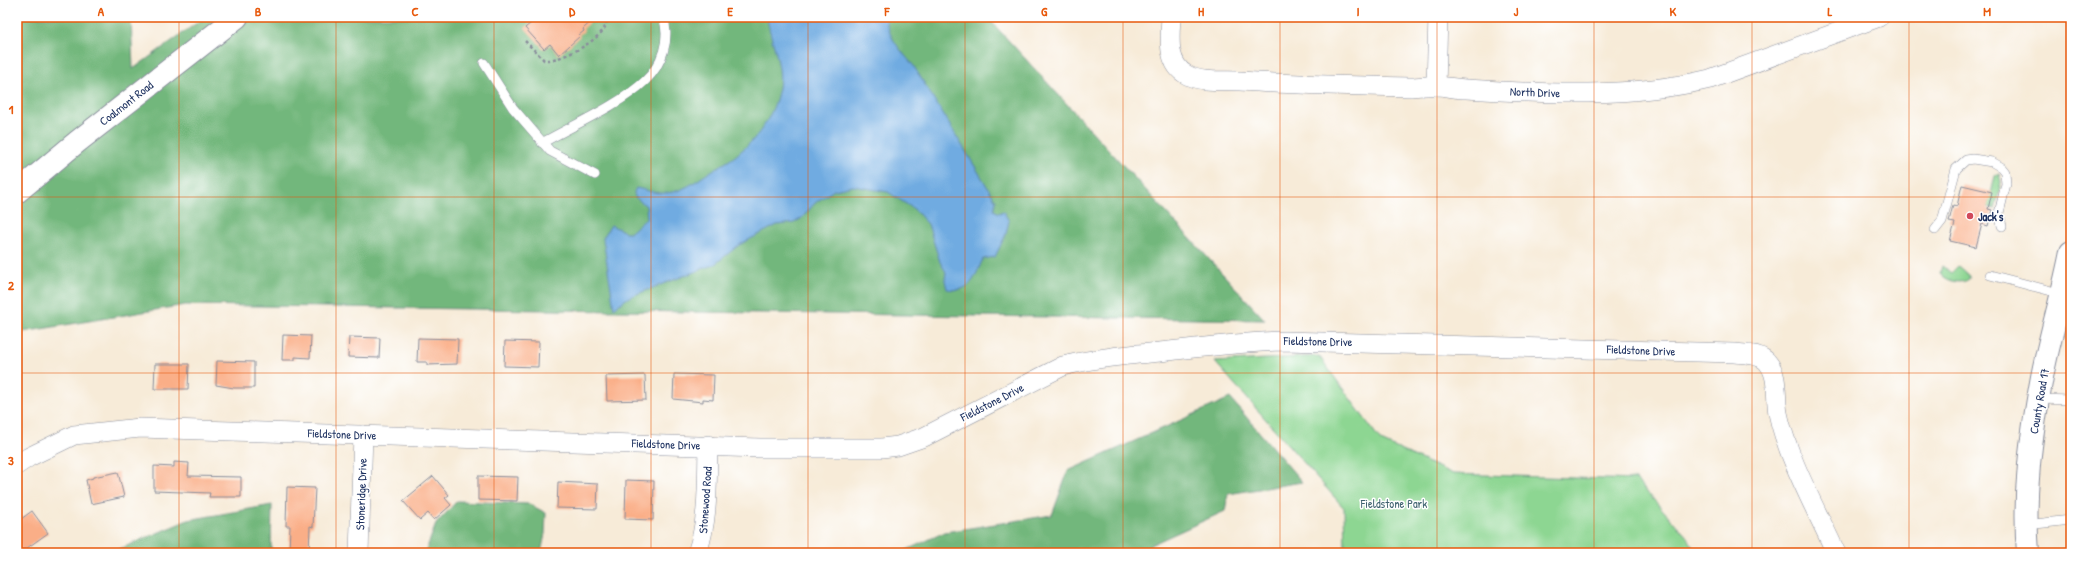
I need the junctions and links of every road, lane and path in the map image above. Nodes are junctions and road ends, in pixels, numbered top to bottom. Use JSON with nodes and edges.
{"nodes":[{"id":1,"x":237,"y":17,"type":"edge"},
{"id":2,"x":607,"y":17,"type":"edge"},
{"id":3,"x":663,"y":17,"type":"edge"},
{"id":4,"x":1171,"y":17,"type":"edge"},
{"id":5,"x":1438,"y":17,"type":"edge"},
{"id":6,"x":1879,"y":17,"type":"edge"},
{"id":7,"x":525,"y":41,"type":"dead end"},
{"id":8,"x":484,"y":63,"type":"dead end"},
{"id":9,"x":1436,"y":86,"type":"junction"},
{"id":10,"x":542,"y":142,"type":"junction"},
{"id":11,"x":596,"y":175,"type":"dead end"},
{"id":12,"x":17,"y":192,"type":"edge"},
{"id":13,"x":2002,"y":226,"type":"dead end"},
{"id":14,"x":1935,"y":230,"type":"dead end"},
{"id":15,"x":1990,"y":275,"type":"dead end"},
{"id":16,"x":2068,"y":277,"type":"edge"},
{"id":17,"x":2039,"y":399,"type":"junction"},
{"id":18,"x":2071,"y":400,"type":"edge"},
{"id":19,"x":363,"y":435,"type":"junction"},
{"id":20,"x":708,"y":445,"type":"junction"},
{"id":21,"x":17,"y":465,"type":"edge"},
{"id":22,"x":2071,"y":520,"type":"edge"},
{"id":23,"x":2026,"y":525,"type":"junction"},
{"id":24,"x":359,"y":553,"type":"edge"},
{"id":25,"x":697,"y":553,"type":"edge"},
{"id":26,"x":1836,"y":553,"type":"edge"},
{"id":27,"x":2028,"y":553,"type":"edge"}],
"edges":[{"from":1,"to":12,"type":"street","name":"Coalmont Road"},
{"from":2,"to":7,"type":"path"},
{"from":3,"to":10,"type":"lane"},
{"from":4,"to":9,"type":"street","name":"North Drive"},
{"from":5,"to":9,"type":"street"},
{"from":6,"to":9,"type":"street","name":"North Drive"},
{"from":8,"to":10,"type":"lane"},
{"from":10,"to":11,"type":"lane"},
{"from":13,"to":14,"type":"lane"},
{"from":15,"to":16,"type":"lane"},
{"from":16,"to":17,"type":"street","name":"County Road 17"},
{"from":17,"to":18,"type":"lane"},
{"from":17,"to":23,"type":"street","name":"County Road 17"},
{"from":19,"to":20,"type":"street","name":"Fieldstone Drive"},
{"from":19,"to":21,"type":"street","name":"Fieldstone Drive"},
{"from":19,"to":24,"type":"street","name":"Stoneridge Drive"},
{"from":20,"to":25,"type":"street","name":"Stonewood Road"},
{"from":20,"to":26,"type":"street","name":"Fieldstone Drive"},
{"from":22,"to":23,"type":"lane"},
{"from":23,"to":27,"type":"street","name":"County Road 17"}]}
